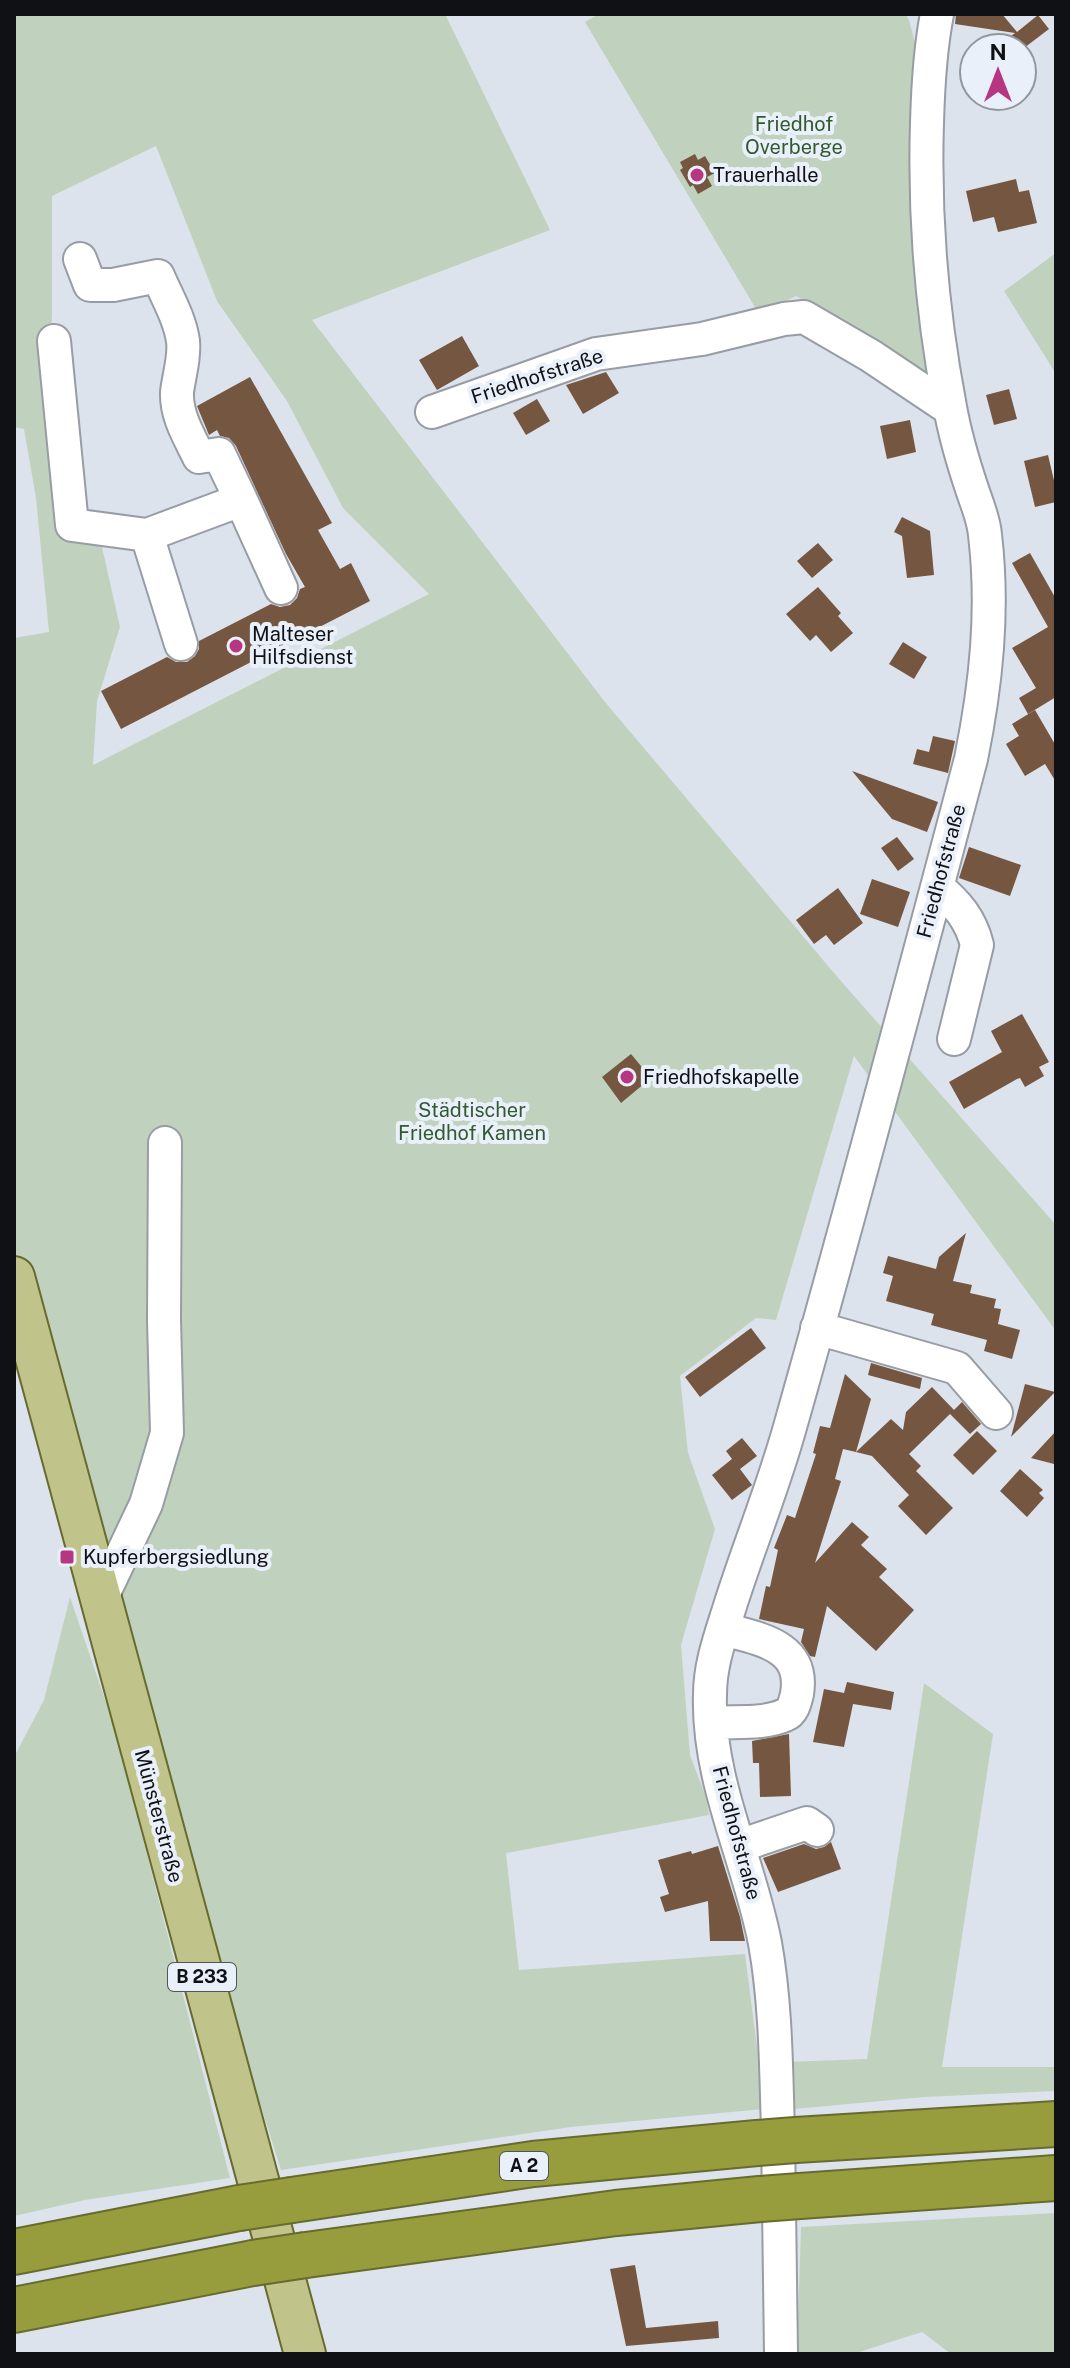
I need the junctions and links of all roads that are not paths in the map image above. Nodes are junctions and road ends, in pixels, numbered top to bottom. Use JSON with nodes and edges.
{"nodes":[{"id":1,"x":937,"y":14,"type":"edge"},
{"id":2,"x":80,"y":259,"type":"dead end"},
{"id":3,"x":54,"y":341,"type":"dead end"},
{"id":4,"x":950,"y":409,"type":"junction"},
{"id":5,"x":432,"y":412,"type":"dead end"},
{"id":6,"x":241,"y":500,"type":"junction"},
{"id":7,"x":147,"y":535,"type":"junction"},
{"id":8,"x":281,"y":588,"type":"dead end"},
{"id":9,"x":181,"y":644,"type":"dead end"},
{"id":10,"x":937,"y":887,"type":"junction"},
{"id":11,"x":954,"y":1039,"type":"dead end"},
{"id":12,"x":165,"y":1143,"type":"dead end"},
{"id":13,"x":14,"y":1277,"type":"edge"},
{"id":14,"x":817,"y":1328,"type":"junction"},
{"id":15,"x":996,"y":1413,"type":"dead end"},
{"id":16,"x":101,"y":1599,"type":"junction"},
{"id":17,"x":723,"y":1629,"type":"junction"},
{"id":18,"x":722,"y":1722,"type":"junction"},
{"id":19,"x":817,"y":1830,"type":"dead end"},
{"id":20,"x":745,"y":1844,"type":"junction"},
{"id":21,"x":1056,"y":2124,"type":"edge"},
{"id":22,"x":1056,"y":2178,"type":"edge"},
{"id":23,"x":14,"y":2252,"type":"edge"},
{"id":24,"x":14,"y":2310,"type":"edge"},
{"id":25,"x":305,"y":2354,"type":"edge"},
{"id":26,"x":781,"y":2354,"type":"edge"}],
"edges":[{"from":1,"to":4,"type":"street","name":"Friedhofstraße"},
{"from":2,"to":6,"type":"street"},
{"from":3,"to":7,"type":"street"},
{"from":4,"to":5,"type":"street","name":"Friedhofstraße"},
{"from":4,"to":10,"type":"street","name":"Friedhofstraße"},
{"from":6,"to":7,"type":"street"},
{"from":6,"to":8,"type":"street"},
{"from":7,"to":9,"type":"street"},
{"from":10,"to":11,"type":"street"},
{"from":10,"to":14,"type":"street","name":"Friedhofstraße"},
{"from":12,"to":16,"type":"street"},
{"from":13,"to":16,"type":"main road","name":"Münsterstraße","number":"B 233"},
{"from":14,"to":15,"type":"street"},
{"from":14,"to":17,"type":"street","name":"Friedhofstraße"},
{"from":16,"to":25,"type":"main road","name":"Münsterstraße","number":"B 233"},
{"from":17,"to":18,"type":"street","name":"Friedhofstraße"},
{"from":17,"to":18,"type":"street"},
{"from":18,"to":20,"type":"street","name":"Friedhofstraße"},
{"from":19,"to":20,"type":"street"},
{"from":20,"to":26,"type":"street","name":"Friedhofstraße"},
{"from":21,"to":23,"type":"highway","number":"A 2","bridge":true},
{"from":22,"to":24,"type":"highway","bridge":true}]}
